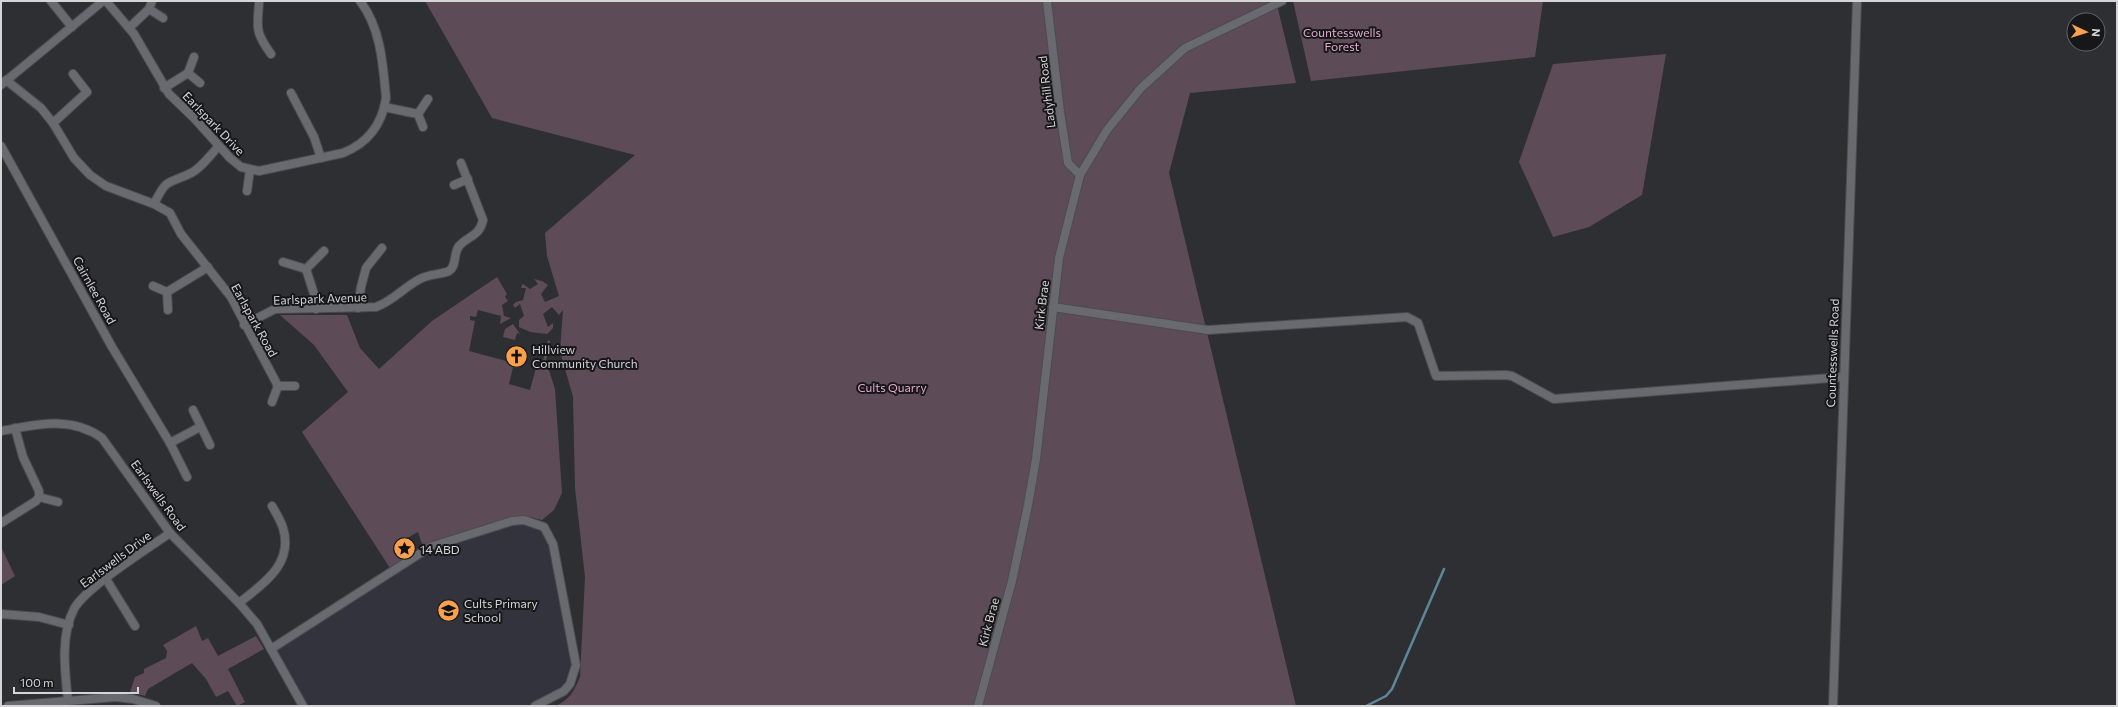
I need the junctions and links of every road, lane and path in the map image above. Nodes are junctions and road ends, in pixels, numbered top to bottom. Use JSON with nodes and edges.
{"nodes":[{"id":1,"x":51,"y":1,"type":"edge"},
{"id":2,"x":104,"y":1,"type":"edge"},
{"id":3,"x":152,"y":1,"type":"edge"},
{"id":4,"x":360,"y":1,"type":"edge"},
{"id":5,"x":1047,"y":1,"type":"edge"},
{"id":6,"x":1282,"y":1,"type":"edge"},
{"id":7,"x":1857,"y":1,"type":"edge"},
{"id":8,"x":260,"y":2,"type":"edge"},
{"id":9,"x":149,"y":9,"type":"junction"},
{"id":10,"x":163,"y":18,"type":"dead end"},
{"id":11,"x":72,"y":27,"type":"junction"},
{"id":12,"x":130,"y":27,"type":"junction"},
{"id":13,"x":271,"y":54,"type":"dead end"},
{"id":14,"x":194,"y":57,"type":"dead end"},
{"id":15,"x":188,"y":73,"type":"junction"},
{"id":16,"x":73,"y":74,"type":"dead end"},
{"id":17,"x":4,"y":83,"type":"edge"},
{"id":18,"x":200,"y":83,"type":"dead end"},
{"id":19,"x":164,"y":88,"type":"junction"},
{"id":20,"x":291,"y":93,"type":"dead end"},
{"id":21,"x":428,"y":99,"type":"dead end"},
{"id":22,"x":384,"y":107,"type":"junction"},
{"id":23,"x":418,"y":114,"type":"junction"},
{"id":24,"x":54,"y":122,"type":"junction"},
{"id":25,"x":423,"y":127,"type":"dead end"},
{"id":26,"x":1,"y":146,"type":"edge"},
{"id":27,"x":219,"y":146,"type":"junction"},
{"id":28,"x":322,"y":158,"type":"junction"},
{"id":29,"x":461,"y":163,"type":"dead end"},
{"id":30,"x":250,"y":170,"type":"junction"},
{"id":31,"x":1080,"y":175,"type":"junction"},
{"id":32,"x":468,"y":179,"type":"junction"},
{"id":33,"x":454,"y":185,"type":"dead end"},
{"id":34,"x":247,"y":191,"type":"dead end"},
{"id":35,"x":154,"y":204,"type":"junction"},
{"id":36,"x":382,"y":248,"type":"dead end"},
{"id":37,"x":324,"y":251,"type":"dead end"},
{"id":38,"x":283,"y":262,"type":"dead end"},
{"id":39,"x":208,"y":267,"type":"junction"},
{"id":40,"x":306,"y":269,"type":"junction"},
{"id":41,"x":153,"y":286,"type":"dead end"},
{"id":42,"x":167,"y":292,"type":"junction"},
{"id":43,"x":1053,"y":307,"type":"junction"},
{"id":44,"x":358,"y":308,"type":"junction"},
{"id":45,"x":316,"y":309,"type":"junction"},
{"id":46,"x":168,"y":310,"type":"dead end"},
{"id":47,"x":244,"y":325,"type":"junction"},
{"id":48,"x":1843,"y":377,"type":"junction"},
{"id":49,"x":278,"y":386,"type":"junction"},
{"id":50,"x":294,"y":386,"type":"dead end"},
{"id":51,"x":272,"y":402,"type":"dead end"},
{"id":52,"x":193,"y":410,"type":"dead end"},
{"id":53,"x":200,"y":427,"type":"junction"},
{"id":54,"x":16,"y":428,"type":"junction"},
{"id":55,"x":1,"y":431,"type":"edge"},
{"id":56,"x":170,"y":443,"type":"junction"},
{"id":57,"x":210,"y":445,"type":"dead end"},
{"id":58,"x":187,"y":477,"type":"dead end"},
{"id":59,"x":39,"y":497,"type":"junction"},
{"id":60,"x":58,"y":502,"type":"dead end"},
{"id":61,"x":272,"y":506,"type":"dead end"},
{"id":62,"x":1,"y":523,"type":"edge"},
{"id":63,"x":170,"y":533,"type":"junction"},
{"id":64,"x":106,"y":579,"type":"junction"},
{"id":65,"x":239,"y":603,"type":"junction"},
{"id":66,"x":1,"y":614,"type":"edge"},
{"id":67,"x":69,"y":625,"type":"junction"},
{"id":68,"x":135,"y":626,"type":"dead end"},
{"id":69,"x":271,"y":649,"type":"junction"},
{"id":70,"x":68,"y":701,"type":"junction"},
{"id":71,"x":13,"y":706,"type":"edge"},
{"id":72,"x":156,"y":706,"type":"edge"},
{"id":73,"x":303,"y":706,"type":"edge"},
{"id":74,"x":535,"y":706,"type":"edge"},
{"id":75,"x":978,"y":706,"type":"edge"},
{"id":76,"x":1833,"y":706,"type":"edge"}],
"edges":[{"from":1,"to":11,"type":"street"},
{"from":2,"to":11,"type":"street"},
{"from":2,"to":12,"type":"street","name":"Earlspark Drive"},
{"from":3,"to":9,"type":"street"},
{"from":4,"to":22,"type":"street"},
{"from":5,"to":31,"type":"street","name":"Ladyhill Road"},
{"from":6,"to":31,"type":"street","name":"Kirk Brae"},
{"from":7,"to":48,"type":"street","name":"Countesswells Road"},
{"from":8,"to":13,"type":"street"},
{"from":9,"to":10,"type":"street"},
{"from":9,"to":12,"type":"street"},
{"from":11,"to":17,"type":"street"},
{"from":12,"to":19,"type":"street","name":"Earlspark Drive"},
{"from":14,"to":15,"type":"street","name":"Earlspark Drive"},
{"from":15,"to":18,"type":"street","name":"Earlspark Drive"},
{"from":15,"to":19,"type":"street","name":"Earlspark Drive"},
{"from":16,"to":24,"type":"street"},
{"from":17,"to":24,"type":"street","name":"Earlspark Road"},
{"from":19,"to":27,"type":"street","name":"Earlspark Drive"},
{"from":20,"to":28,"type":"street"},
{"from":21,"to":23,"type":"street"},
{"from":22,"to":23,"type":"street"},
{"from":22,"to":28,"type":"street","name":"Earlspark Drive"},
{"from":23,"to":25,"type":"street"},
{"from":24,"to":35,"type":"street","name":"Earlspark Road"},
{"from":26,"to":56,"type":"street","name":"Cairnlee Road"},
{"from":27,"to":30,"type":"street","name":"Earlspark Drive"},
{"from":27,"to":35,"type":"street"},
{"from":28,"to":30,"type":"street","name":"Earlspark Drive"},
{"from":29,"to":32,"type":"street","name":"Earlspark Avenue"},
{"from":30,"to":34,"type":"street","name":"Earlspark Drive"},
{"from":31,"to":43,"type":"street","name":"Kirk Brae"},
{"from":32,"to":33,"type":"street"},
{"from":32,"to":44,"type":"street","name":"Earlspark Avenue"},
{"from":35,"to":39,"type":"street","name":"Earlspark Road"},
{"from":36,"to":44,"type":"street"},
{"from":37,"to":40,"type":"street"},
{"from":38,"to":40,"type":"street"},
{"from":39,"to":42,"type":"street"},
{"from":39,"to":47,"type":"street","name":"Earlspark Road"},
{"from":40,"to":45,"type":"street"},
{"from":41,"to":42,"type":"street"},
{"from":42,"to":46,"type":"street"},
{"from":43,"to":48,"type":"street"},
{"from":43,"to":75,"type":"street","name":"Kirk Brae"},
{"from":44,"to":45,"type":"street","name":"Earlspark Avenue"},
{"from":45,"to":47,"type":"street","name":"Earlspark Avenue"},
{"from":47,"to":49,"type":"street","name":"Earlspark Road"},
{"from":48,"to":76,"type":"street","name":"Countesswells Road"},
{"from":49,"to":50,"type":"street"},
{"from":49,"to":51,"type":"street"},
{"from":52,"to":53,"type":"street"},
{"from":53,"to":56,"type":"street"},
{"from":53,"to":57,"type":"street"},
{"from":54,"to":55,"type":"street","name":"Earlswells Road"},
{"from":54,"to":59,"type":"street"},
{"from":54,"to":63,"type":"street","name":"Earlswells Road"},
{"from":56,"to":58,"type":"street","name":"Cairnlee Road"},
{"from":59,"to":60,"type":"street"},
{"from":59,"to":62,"type":"street"},
{"from":61,"to":65,"type":"street"},
{"from":63,"to":64,"type":"street","name":"Earlswells Drive"},
{"from":63,"to":65,"type":"street","name":"Earlswells Road"},
{"from":64,"to":67,"type":"street","name":"Earlswells Drive"},
{"from":64,"to":68,"type":"street"},
{"from":65,"to":69,"type":"street","name":"Earlswells Road"},
{"from":66,"to":67,"type":"street"},
{"from":67,"to":70,"type":"street","name":"Earlswells Drive"},
{"from":69,"to":73,"type":"street","name":"Earlswells Road"},
{"from":69,"to":74,"type":"street"},
{"from":70,"to":71,"type":"street"},
{"from":70,"to":72,"type":"street"}]}
